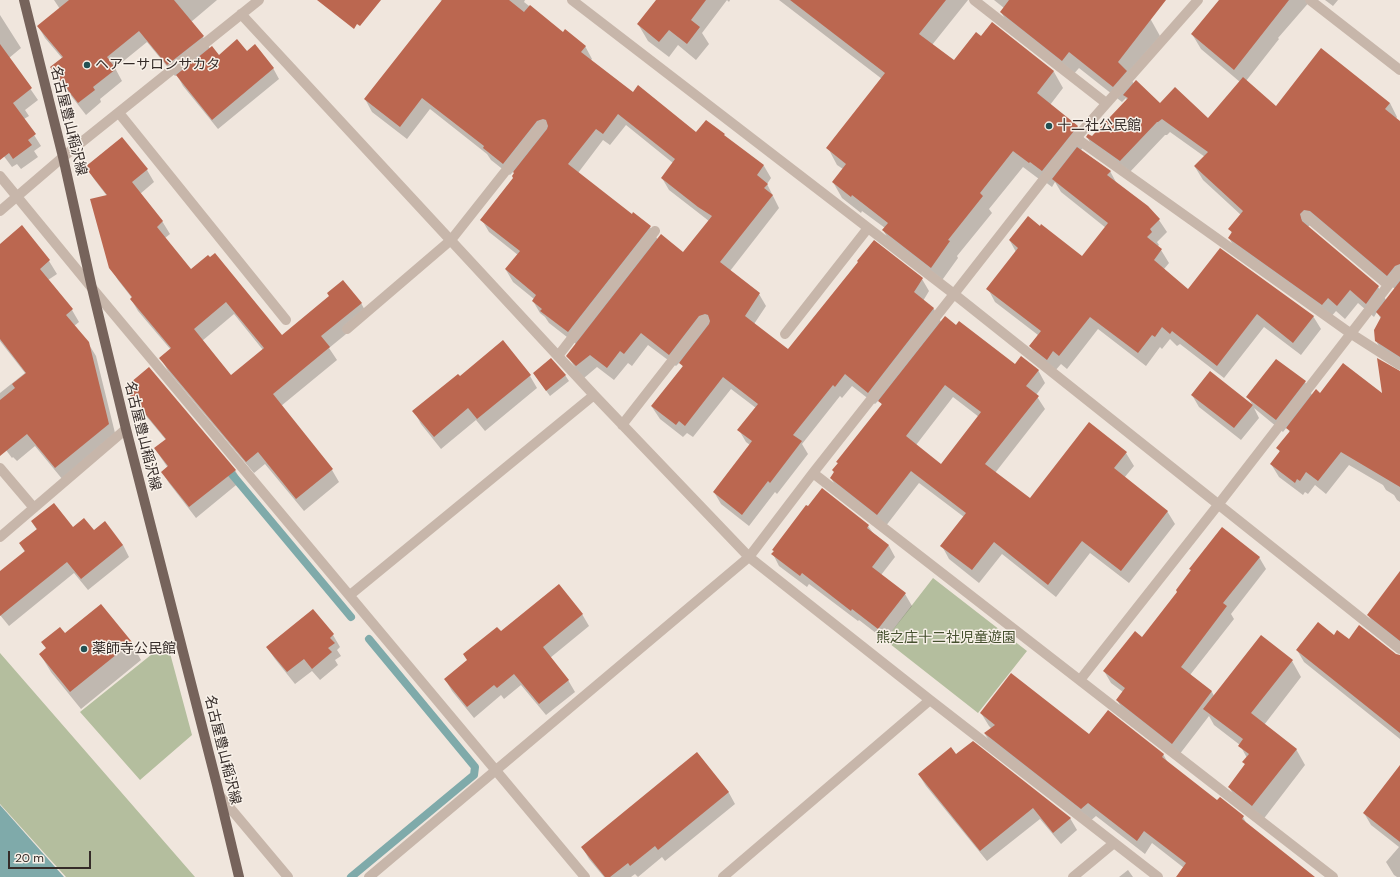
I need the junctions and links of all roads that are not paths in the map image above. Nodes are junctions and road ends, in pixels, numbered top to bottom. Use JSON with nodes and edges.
{"nodes":[{"id":1,"x":24,"y":0,"type":"edge"},
{"id":2,"x":259,"y":0,"type":"edge"},
{"id":3,"x":572,"y":0,"type":"edge"},
{"id":4,"x":974,"y":0,"type":"edge"},
{"id":5,"x":1198,"y":0,"type":"edge"},
{"id":6,"x":1310,"y":0,"type":"edge"},
{"id":7,"x":241,"y":14,"type":"junction"},
{"id":8,"x":1400,"y":70,"type":"edge"},
{"id":9,"x":1106,"y":103,"type":"junction"},
{"id":10,"x":120,"y":113,"type":"junction"},
{"id":11,"x":542,"y":125,"type":"dead end"},
{"id":12,"x":1076,"y":138,"type":"junction"},
{"id":13,"x":63,"y":157,"type":"junction"},
{"id":14,"x":0,"y":176,"type":"edge"},
{"id":15,"x":17,"y":197,"type":"junction"},
{"id":16,"x":0,"y":210,"type":"edge"},
{"id":17,"x":1306,"y":216,"type":"dead end"},
{"id":18,"x":868,"y":228,"type":"junction"},
{"id":19,"x":655,"y":231,"type":"dead end"},
{"id":20,"x":451,"y":240,"type":"junction"},
{"id":21,"x":1400,"y":270,"type":"edge"},
{"id":22,"x":1388,"y":285,"type":"junction"},
{"id":23,"x":92,"y":288,"type":"junction"},
{"id":24,"x":954,"y":294,"type":"junction"},
{"id":25,"x":286,"y":320,"type":"dead end"},
{"id":26,"x":704,"y":320,"type":"dead end"},
{"id":27,"x":347,"y":329,"type":"dead end"},
{"id":28,"x":785,"y":334,"type":"dead end"},
{"id":29,"x":1350,"y":334,"type":"junction"},
{"id":30,"x":558,"y":356,"type":"junction"},
{"id":31,"x":1400,"y":365,"type":"edge"},
{"id":32,"x":594,"y":395,"type":"junction"},
{"id":33,"x":622,"y":425,"type":"junction"},
{"id":34,"x":126,"y":429,"type":"junction"},
{"id":35,"x":0,"y":468,"type":"edge"},
{"id":36,"x":813,"y":473,"type":"junction"},
{"id":37,"x":1218,"y":505,"type":"junction"},
{"id":38,"x":34,"y":508,"type":"junction"},
{"id":39,"x":0,"y":537,"type":"edge"},
{"id":40,"x":749,"y":557,"type":"junction"},
{"id":41,"x":350,"y":595,"type":"junction"},
{"id":42,"x":1400,"y":649,"type":"edge"},
{"id":43,"x":1080,"y":680,"type":"junction"},
{"id":44,"x":930,"y":700,"type":"junction"},
{"id":45,"x":496,"y":769,"type":"junction"},
{"id":46,"x":220,"y":796,"type":"junction"},
{"id":47,"x":1114,"y":843,"type":"junction"},
{"id":48,"x":239,"y":877,"type":"edge"},
{"id":49,"x":288,"y":877,"type":"edge"},
{"id":50,"x":369,"y":877,"type":"edge"},
{"id":51,"x":585,"y":877,"type":"edge"},
{"id":52,"x":723,"y":877,"type":"edge"},
{"id":53,"x":1073,"y":877,"type":"edge"},
{"id":54,"x":1158,"y":877,"type":"edge"},
{"id":55,"x":1334,"y":877,"type":"edge"}],
"edges":[{"from":1,"to":13,"type":"main road","name":"名古屋豊山稲沢線"},
{"from":2,"to":7,"type":"street"},
{"from":3,"to":18,"type":"street"},
{"from":4,"to":9,"type":"street"},
{"from":5,"to":9,"type":"street"},
{"from":6,"to":8,"type":"street"},
{"from":7,"to":10,"type":"street"},
{"from":7,"to":20,"type":"street"},
{"from":9,"to":12,"type":"street"},
{"from":10,"to":13,"type":"street"},
{"from":10,"to":25,"type":"street"},
{"from":11,"to":20,"type":"street"},
{"from":12,"to":24,"type":"street"},
{"from":12,"to":29,"type":"street"},
{"from":13,"to":15,"type":"street"},
{"from":13,"to":23,"type":"main road","name":"名古屋豊山稲沢線"},
{"from":14,"to":15,"type":"street"},
{"from":15,"to":16,"type":"street"},
{"from":15,"to":23,"type":"street"},
{"from":17,"to":22,"type":"street"},
{"from":18,"to":24,"type":"street"},
{"from":18,"to":28,"type":"street"},
{"from":19,"to":30,"type":"street"},
{"from":20,"to":27,"type":"street"},
{"from":20,"to":30,"type":"street"},
{"from":21,"to":22,"type":"street"},
{"from":22,"to":29,"type":"street"},
{"from":23,"to":34,"type":"main road","name":"名古屋豊山稲沢線"},
{"from":23,"to":41,"type":"street"},
{"from":24,"to":36,"type":"street"},
{"from":24,"to":37,"type":"street"},
{"from":26,"to":33,"type":"street"},
{"from":29,"to":31,"type":"street"},
{"from":29,"to":37,"type":"street"},
{"from":30,"to":32,"type":"street"},
{"from":32,"to":33,"type":"street"},
{"from":32,"to":41,"type":"street"},
{"from":33,"to":40,"type":"street"},
{"from":34,"to":38,"type":"street"},
{"from":34,"to":46,"type":"main road","name":"名古屋豊山稲沢線"},
{"from":35,"to":38,"type":"street"},
{"from":36,"to":40,"type":"street"},
{"from":36,"to":43,"type":"street"},
{"from":37,"to":42,"type":"street"},
{"from":37,"to":43,"type":"street"},
{"from":38,"to":39,"type":"street"},
{"from":40,"to":44,"type":"street"},
{"from":40,"to":45,"type":"street"},
{"from":41,"to":45,"type":"street"},
{"from":43,"to":55,"type":"street"},
{"from":44,"to":47,"type":"street"},
{"from":44,"to":52,"type":"street"},
{"from":45,"to":50,"type":"street"},
{"from":45,"to":51,"type":"street"},
{"from":46,"to":48,"type":"main road","name":"名古屋豊山稲沢線"},
{"from":46,"to":49,"type":"street"},
{"from":47,"to":53,"type":"street"},
{"from":47,"to":54,"type":"street"}]}
